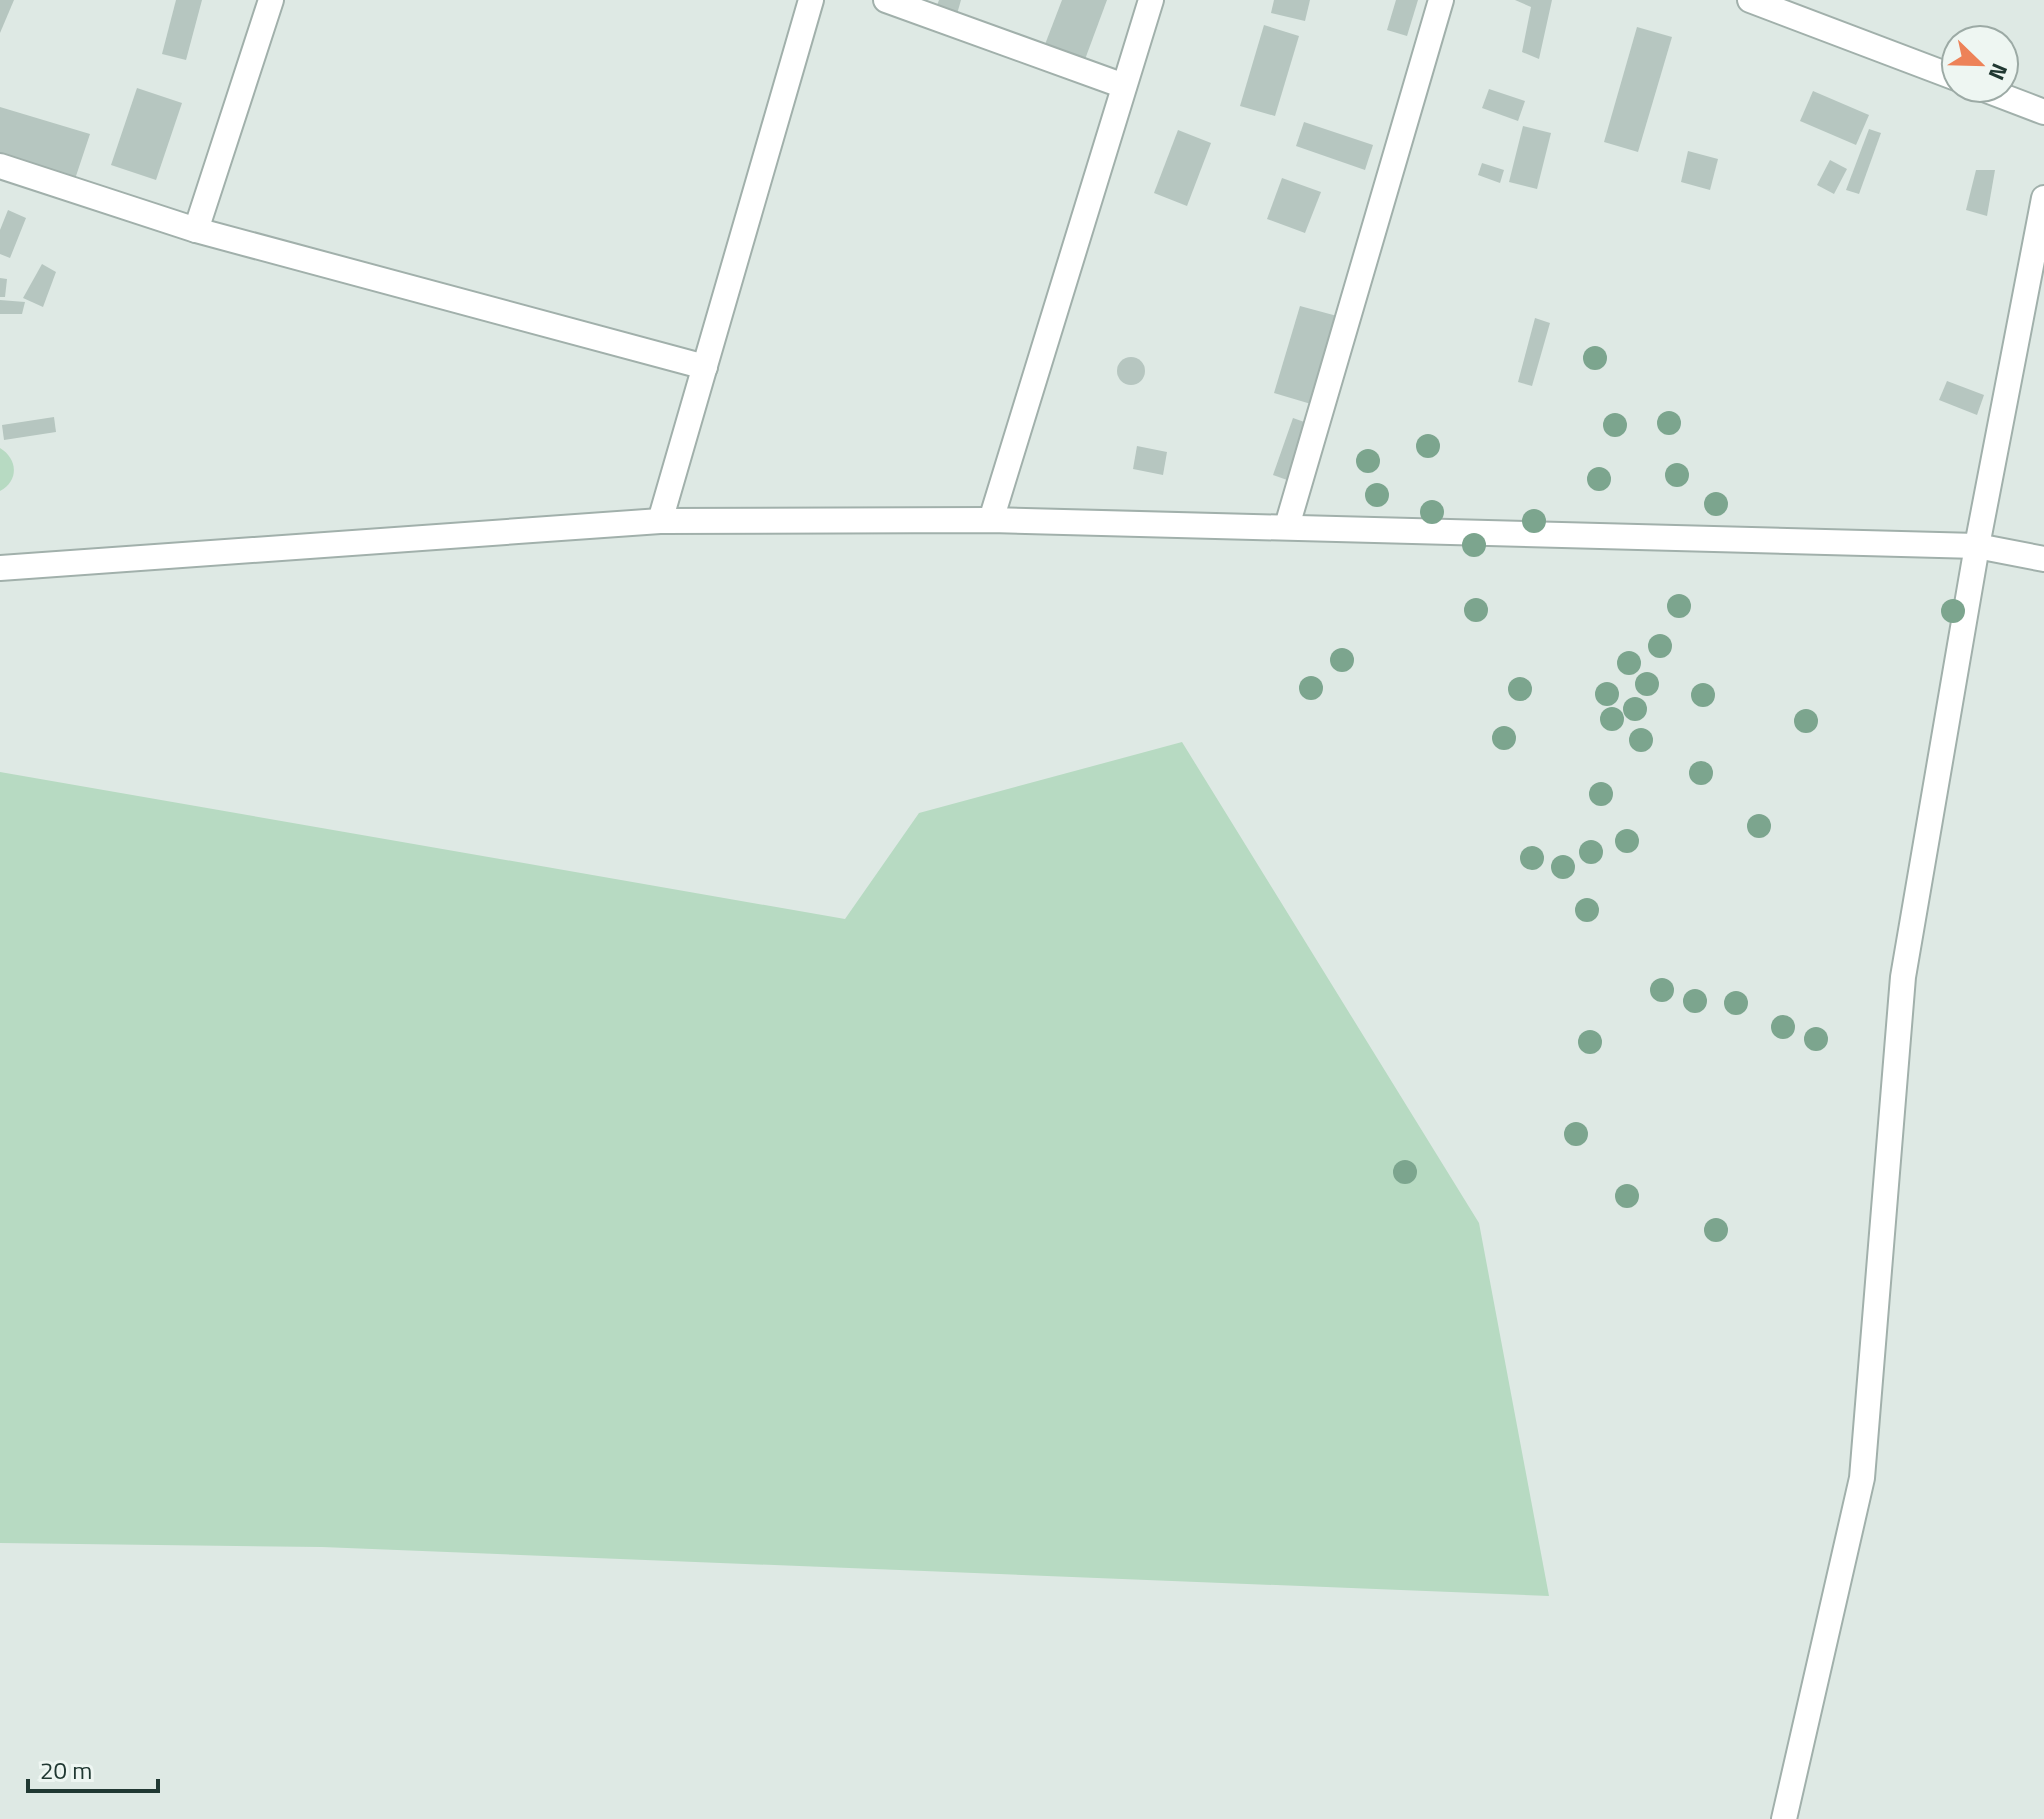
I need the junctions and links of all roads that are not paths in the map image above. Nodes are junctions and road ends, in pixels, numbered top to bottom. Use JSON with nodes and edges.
{"nodes":[{"id":1,"x":271,"y":0,"type":"edge"},
{"id":2,"x":811,"y":0,"type":"edge"},
{"id":3,"x":886,"y":0,"type":"edge"},
{"id":4,"x":1151,"y":0,"type":"edge"},
{"id":5,"x":1441,"y":0,"type":"edge"},
{"id":6,"x":1750,"y":0,"type":"edge"},
{"id":7,"x":1940,"y":72,"type":"edge"},
{"id":8,"x":1124,"y":86,"type":"junction"},
{"id":9,"x":2020,"y":103,"type":"edge"},
{"id":10,"x":2044,"y":112,"type":"edge"},
{"id":11,"x":0,"y":166,"type":"edge"},
{"id":12,"x":2044,"y":198,"type":"edge"},
{"id":13,"x":196,"y":230,"type":"junction"},
{"id":14,"x":705,"y":367,"type":"junction"},
{"id":15,"x":991,"y":520,"type":"junction"},
{"id":16,"x":660,"y":521,"type":"junction"},
{"id":17,"x":1287,"y":526,"type":"junction"},
{"id":18,"x":1977,"y":546,"type":"junction"},
{"id":19,"x":2044,"y":559,"type":"edge"},
{"id":20,"x":0,"y":568,"type":"edge"},
{"id":21,"x":1784,"y":1819,"type":"edge"}],
"edges":[{"from":1,"to":13,"type":"street"},
{"from":2,"to":14,"type":"street"},
{"from":3,"to":8,"type":"street"},
{"from":4,"to":8,"type":"street"},
{"from":5,"to":17,"type":"street"},
{"from":6,"to":7,"type":"street"},
{"from":8,"to":15,"type":"street"},
{"from":9,"to":10,"type":"street"},
{"from":11,"to":13,"type":"street"},
{"from":12,"to":18,"type":"street"},
{"from":13,"to":14,"type":"street"},
{"from":14,"to":16,"type":"street"},
{"from":15,"to":16,"type":"street"},
{"from":15,"to":17,"type":"street"},
{"from":16,"to":20,"type":"street"},
{"from":17,"to":18,"type":"street"},
{"from":18,"to":19,"type":"street"},
{"from":18,"to":21,"type":"street"}]}
